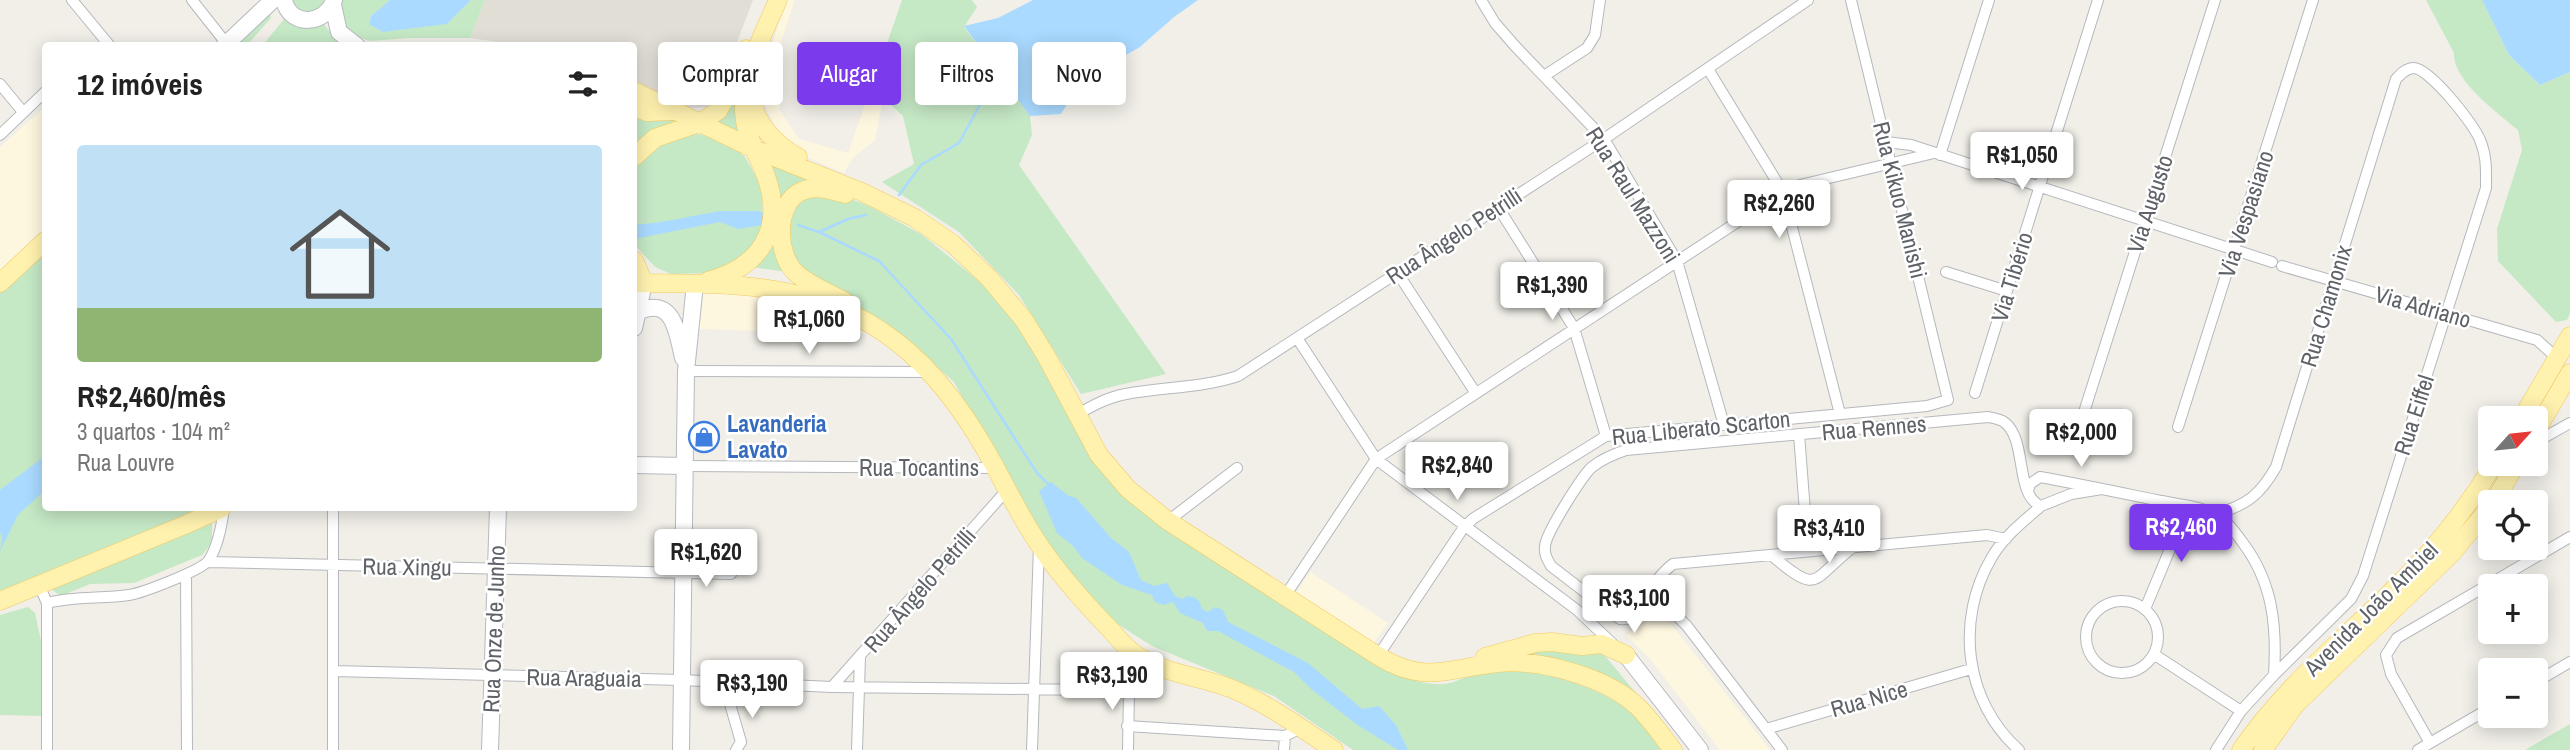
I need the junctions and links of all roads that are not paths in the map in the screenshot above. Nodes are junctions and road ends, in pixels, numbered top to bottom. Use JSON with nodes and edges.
{"nodes":[{"id":1,"x":72,"y":0,"type":"edge"},
{"id":2,"x":192,"y":0,"type":"edge"},
{"id":3,"x":273,"y":0,"type":"edge"},
{"id":4,"x":284,"y":0,"type":"edge"},
{"id":5,"x":766,"y":0,"type":"edge"},
{"id":6,"x":778,"y":0,"type":"edge"},
{"id":7,"x":1481,"y":0,"type":"edge"},
{"id":8,"x":1600,"y":0,"type":"edge"},
{"id":9,"x":1808,"y":0,"type":"edge"},
{"id":10,"x":1851,"y":0,"type":"edge"},
{"id":11,"x":1989,"y":0,"type":"edge"},
{"id":12,"x":2098,"y":0,"type":"edge"},
{"id":13,"x":2215,"y":0,"type":"edge"},
{"id":14,"x":2313,"y":0,"type":"edge"},
{"id":15,"x":333,"y":2,"type":"edge"},
{"id":16,"x":102,"y":42,"type":"edge"},
{"id":17,"x":224,"y":42,"type":"edge"},
{"id":18,"x":227,"y":42,"type":"edge"},
{"id":19,"x":352,"y":42,"type":"edge"},
{"id":20,"x":760,"y":42,"type":"edge"},
{"id":21,"x":1708,"y":69,"type":"junction"},
{"id":22,"x":2403,"y":71,"type":"joint"},
{"id":23,"x":1544,"y":76,"type":"junction"},
{"id":24,"x":0,"y":84,"type":"edge"},
{"id":25,"x":637,"y":92,"type":"edge"},
{"id":26,"x":42,"y":95,"type":"edge"},
{"id":27,"x":744,"y":105,"type":"edge"},
{"id":28,"x":754,"y":105,"type":"edge"},
{"id":29,"x":637,"y":108,"type":"edge"},
{"id":30,"x":677,"y":111,"type":"junction"},
{"id":31,"x":23,"y":112,"type":"junction"},
{"id":32,"x":760,"y":120,"type":"junction"},
{"id":33,"x":699,"y":123,"type":"junction"},
{"id":34,"x":0,"y":135,"type":"edge"},
{"id":35,"x":1604,"y":139,"type":"junction"},
{"id":36,"x":1886,"y":142,"type":"junction"},
{"id":37,"x":754,"y":149,"type":"junction"},
{"id":38,"x":637,"y":154,"type":"edge"},
{"id":39,"x":1937,"y":154,"type":"junction"},
{"id":40,"x":1891,"y":163,"type":"junction"},
{"id":41,"x":827,"y":177,"type":"junction"},
{"id":42,"x":2040,"y":187,"type":"junction"},
{"id":43,"x":1783,"y":192,"type":"junction"},
{"id":44,"x":882,"y":201,"type":"junction"},
{"id":45,"x":1498,"y":207,"type":"junction"},
{"id":46,"x":2145,"y":220,"type":"junction"},
{"id":47,"x":42,"y":244,"type":"edge"},
{"id":48,"x":2234,"y":250,"type":"junction"},
{"id":49,"x":1676,"y":261,"type":"junction"},
{"id":50,"x":1397,"y":272,"type":"junction"},
{"id":51,"x":1946,"y":272,"type":"dead end"},
{"id":52,"x":2333,"y":281,"type":"junction"},
{"id":53,"x":0,"y":283,"type":"edge"},
{"id":54,"x":639,"y":283,"type":"edge"},
{"id":55,"x":695,"y":284,"type":"junction"},
{"id":56,"x":2007,"y":291,"type":"junction"},
{"id":57,"x":639,"y":311,"type":"junction"},
{"id":58,"x":2446,"y":314,"type":"junction"},
{"id":59,"x":637,"y":318,"type":"edge"},
{"id":60,"x":874,"y":326,"type":"junction"},
{"id":61,"x":1574,"y":328,"type":"junction"},
{"id":62,"x":2570,"y":336,"type":"edge"},
{"id":63,"x":1297,"y":338,"type":"junction"},
{"id":64,"x":2557,"y":358,"type":"junction"},
{"id":65,"x":686,"y":370,"type":"junction"},
{"id":66,"x":932,"y":372,"type":"junction"},
{"id":67,"x":2568,"y":381,"type":"edge"},
{"id":68,"x":1475,"y":392,"type":"junction"},
{"id":69,"x":1975,"y":393,"type":"dead end"},
{"id":70,"x":1948,"y":400,"type":"joint"},
{"id":71,"x":2529,"y":406,"type":"edge"},
{"id":72,"x":2085,"y":409,"type":"dead end"},
{"id":73,"x":2548,"y":412,"type":"edge"},
{"id":74,"x":1840,"y":414,"type":"junction"},
{"id":75,"x":1076,"y":415,"type":"junction"},
{"id":76,"x":2570,"y":422,"type":"edge"},
{"id":77,"x":1724,"y":425,"type":"junction"},
{"id":78,"x":2178,"y":427,"type":"dead end"},
{"id":79,"x":1799,"y":434,"type":"junction"},
{"id":80,"x":2548,"y":435,"type":"edge"},
{"id":81,"x":1606,"y":436,"type":"junction"},
{"id":82,"x":1376,"y":459,"type":"junction"},
{"id":83,"x":2021,"y":460,"type":"junction"},
{"id":84,"x":637,"y":465,"type":"edge"},
{"id":85,"x":684,"y":466,"type":"junction"},
{"id":86,"x":995,"y":467,"type":"junction"},
{"id":87,"x":1237,"y":468,"type":"dead end"},
{"id":88,"x":2486,"y":476,"type":"edge"},
{"id":89,"x":2040,"y":478,"type":"junction"},
{"id":90,"x":2054,"y":480,"type":"junction"},
{"id":91,"x":2102,"y":489,"type":"junction"},
{"id":92,"x":1006,"y":491,"type":"junction"},
{"id":93,"x":2028,"y":491,"type":"junction"},
{"id":94,"x":2058,"y":499,"type":"junction"},
{"id":95,"x":2041,"y":506,"type":"junction"},
{"id":96,"x":2189,"y":506,"type":"junction"},
{"id":97,"x":216,"y":511,"type":"edge"},
{"id":98,"x":222,"y":511,"type":"edge"},
{"id":99,"x":333,"y":511,"type":"edge"},
{"id":100,"x":498,"y":511,"type":"edge"},
{"id":101,"x":2216,"y":514,"type":"junction"},
{"id":102,"x":1168,"y":521,"type":"junction"},
{"id":103,"x":2478,"y":522,"type":"edge"},
{"id":104,"x":1464,"y":527,"type":"junction"},
{"id":105,"x":2570,"y":537,"type":"edge"},
{"id":106,"x":2006,"y":539,"type":"junction"},
{"id":107,"x":1039,"y":545,"type":"junction"},
{"id":108,"x":1853,"y":547,"type":"junction"},
{"id":109,"x":1808,"y":551,"type":"junction"},
{"id":110,"x":1771,"y":555,"type":"junction"},
{"id":111,"x":209,"y":562,"type":"junction"},
{"id":112,"x":333,"y":565,"type":"junction"},
{"id":113,"x":496,"y":569,"type":"junction"},
{"id":114,"x":682,"y":573,"type":"junction"},
{"id":115,"x":730,"y":574,"type":"dead end"},
{"id":116,"x":186,"y":575,"type":"junction"},
{"id":117,"x":39,"y":585,"type":"junction"},
{"id":118,"x":1650,"y":589,"type":"junction"},
{"id":119,"x":1285,"y":596,"type":"junction"},
{"id":120,"x":1660,"y":599,"type":"junction"},
{"id":121,"x":0,"y":601,"type":"edge"},
{"id":122,"x":47,"y":603,"type":"junction"},
{"id":123,"x":1603,"y":607,"type":"junction"},
{"id":124,"x":2145,"y":609,"type":"junction"},
{"id":125,"x":1131,"y":652,"type":"junction"},
{"id":126,"x":1626,"y":655,"type":"junction"},
{"id":127,"x":2155,"y":655,"type":"junction"},
{"id":128,"x":1378,"y":656,"type":"junction"},
{"id":129,"x":860,"y":657,"type":"junction"},
{"id":130,"x":2570,"y":662,"type":"edge"},
{"id":131,"x":1156,"y":664,"type":"junction"},
{"id":132,"x":1971,"y":669,"type":"junction"},
{"id":133,"x":1456,"y":670,"type":"junction"},
{"id":134,"x":334,"y":671,"type":"junction"},
{"id":135,"x":2274,"y":675,"type":"junction"},
{"id":136,"x":2548,"y":675,"type":"edge"},
{"id":137,"x":492,"y":676,"type":"junction"},
{"id":138,"x":681,"y":680,"type":"junction"},
{"id":139,"x":724,"y":683,"type":"junction"},
{"id":140,"x":1131,"y":686,"type":"junction"},
{"id":141,"x":832,"y":688,"type":"junction"},
{"id":142,"x":860,"y":688,"type":"junction"},
{"id":143,"x":1033,"y":689,"type":"junction"},
{"id":144,"x":2241,"y":711,"type":"junction"},
{"id":145,"x":2478,"y":715,"type":"edge"},
{"id":146,"x":1127,"y":726,"type":"junction"},
{"id":147,"x":1766,"y":729,"type":"junction"},
{"id":148,"x":1293,"y":732,"type":"junction"},
{"id":149,"x":2430,"y":743,"type":"junction"},
{"id":150,"x":47,"y":750,"type":"edge"},
{"id":151,"x":187,"y":750,"type":"edge"},
{"id":152,"x":333,"y":750,"type":"edge"},
{"id":153,"x":490,"y":750,"type":"edge"},
{"id":154,"x":681,"y":750,"type":"edge"},
{"id":155,"x":736,"y":750,"type":"edge"},
{"id":156,"x":857,"y":750,"type":"edge"},
{"id":157,"x":1032,"y":750,"type":"edge"},
{"id":158,"x":1128,"y":750,"type":"edge"},
{"id":159,"x":1284,"y":750,"type":"edge"},
{"id":160,"x":1334,"y":750,"type":"edge"},
{"id":161,"x":1673,"y":750,"type":"edge"},
{"id":162,"x":1699,"y":750,"type":"edge"},
{"id":163,"x":1782,"y":750,"type":"edge"},
{"id":164,"x":2019,"y":750,"type":"edge"},
{"id":165,"x":2216,"y":750,"type":"edge"},
{"id":166,"x":2241,"y":750,"type":"edge"},
{"id":167,"x":2263,"y":750,"type":"edge"},
{"id":168,"x":2418,"y":750,"type":"edge"}],
"edges":[{"from":1,"to":16,"type":"street"},
{"from":2,"to":17,"type":"street"},
{"from":3,"to":18,"type":"street"},
{"from":4,"to":15,"type":"street"},
{"from":5,"to":33,"type":"main road"},
{"from":6,"to":20,"type":"main road"},
{"from":7,"to":23,"type":"street","name":"Rua Raul Mazzoni"},
{"from":8,"to":23,"type":"street"},
{"from":9,"to":21,"type":"street","name":"Rua Ângelo Petrilli"},
{"from":10,"to":36,"type":"street","name":"Rua Kikuo Manishi"},
{"from":11,"to":39,"type":"street"},
{"from":12,"to":42,"type":"street","name":"Via Tibério"},
{"from":13,"to":46,"type":"street","name":"Via Augusto"},
{"from":14,"to":48,"type":"street","name":"Via Vespasiano"},
{"from":15,"to":19,"type":"street"},
{"from":21,"to":35,"type":"street","name":"Rua Ângelo Petrilli"},
{"from":21,"to":43,"type":"street"},
{"from":22,"to":52,"type":"street","name":"Rua Chamonix"},
{"from":22,"to":58,"type":"street","name":"Rua Eiffel"},
{"from":23,"to":35,"type":"street","name":"Rua Raul Mazzoni"},
{"from":24,"to":31,"type":"street"},
{"from":25,"to":30,"type":"main road"},
{"from":26,"to":31,"type":"street"},
{"from":27,"to":37,"type":"main road"},
{"from":28,"to":32,"type":"main road"},
{"from":29,"to":30,"type":"main road"},
{"from":30,"to":33,"type":"main road"},
{"from":31,"to":34,"type":"street"},
{"from":32,"to":37,"type":"main road"},
{"from":32,"to":41,"type":"main road"},
{"from":33,"to":37,"type":"main road"},
{"from":33,"to":38,"type":"main road"},
{"from":35,"to":45,"type":"street","name":"Rua Ângelo Petrilli"},
{"from":35,"to":49,"type":"street","name":"Rua Raul Mazzoni"},
{"from":36,"to":39,"type":"street","name":"Via Adriano"},
{"from":36,"to":40,"type":"street","name":"Rua Kikuo Manishi"},
{"from":37,"to":41,"type":"main road"},
{"from":37,"to":55,"type":"main road"},
{"from":39,"to":40,"type":"street"},
{"from":39,"to":42,"type":"street","name":"Via Adriano"},
{"from":40,"to":43,"type":"street"},
{"from":40,"to":70,"type":"street","name":"Rua Kikuo Manishi"},
{"from":41,"to":44,"type":"main road"},
{"from":42,"to":46,"type":"street","name":"Via Adriano"},
{"from":42,"to":56,"type":"street","name":"Via Tibério"},
{"from":43,"to":49,"type":"street"},
{"from":43,"to":74,"type":"street"},
{"from":44,"to":60,"type":"main road"},
{"from":44,"to":75,"type":"main road"},
{"from":45,"to":50,"type":"street","name":"Rua Ângelo Petrilli"},
{"from":45,"to":61,"type":"street"},
{"from":46,"to":48,"type":"street","name":"Via Adriano"},
{"from":46,"to":72,"type":"street","name":"Via Augusto"},
{"from":47,"to":53,"type":"main road"},
{"from":48,"to":52,"type":"street","name":"Via Adriano"},
{"from":48,"to":78,"type":"street","name":"Via Vespasiano"},
{"from":49,"to":61,"type":"street"},
{"from":49,"to":77,"type":"street","name":"Rua Raul Mazzoni"},
{"from":50,"to":63,"type":"street","name":"Rua Ângelo Petrilli"},
{"from":50,"to":68,"type":"street"},
{"from":51,"to":56,"type":"street"},
{"from":52,"to":58,"type":"street","name":"Via Adriano"},
{"from":52,"to":101,"type":"street","name":"Rua Chamonix"},
{"from":54,"to":55,"type":"main road"},
{"from":54,"to":57,"type":"street"},
{"from":55,"to":60,"type":"main road"},
{"from":55,"to":65,"type":"street"},
{"from":56,"to":69,"type":"street","name":"Via Tibério"},
{"from":57,"to":59,"type":"street"},
{"from":57,"to":65,"type":"street"},
{"from":58,"to":64,"type":"street","name":"Via Adriano"},
{"from":58,"to":135,"type":"street","name":"Rua Eiffel"},
{"from":60,"to":66,"type":"main road"},
{"from":61,"to":68,"type":"street"},
{"from":61,"to":81,"type":"street"},
{"from":62,"to":64,"type":"main road"},
{"from":63,"to":75,"type":"street","name":"Rua Ângelo Petrilli"},
{"from":63,"to":82,"type":"street"},
{"from":64,"to":71,"type":"main road"},
{"from":65,"to":66,"type":"street"},
{"from":65,"to":85,"type":"street"},
{"from":66,"to":86,"type":"main road"},
{"from":67,"to":73,"type":"main road"},
{"from":68,"to":82,"type":"street"},
{"from":70,"to":74,"type":"street","name":"Rua Liberato Scarton"},
{"from":74,"to":77,"type":"street","name":"Rua Liberato Scarton"},
{"from":75,"to":102,"type":"main road"},
{"from":76,"to":80,"type":"street"},
{"from":77,"to":81,"type":"street","name":"Rua Liberato Scarton"},
{"from":79,"to":83,"type":"street","name":"Rua Rennes"},
{"from":79,"to":109,"type":"street"},
{"from":79,"to":123,"type":"street","name":"Rua Rennes"},
{"from":81,"to":104,"type":"street","name":"Rua Liberato Scarton"},
{"from":82,"to":104,"type":"street"},
{"from":82,"to":119,"type":"street"},
{"from":83,"to":89,"type":"street","name":"Rua Rennes"},
{"from":83,"to":93,"type":"street","name":"Rua Rennes"},
{"from":84,"to":85,"type":"street","name":"Rua Tocantins"},
{"from":85,"to":86,"type":"street","name":"Rua Tocantins"},
{"from":85,"to":114,"type":"street"},
{"from":86,"to":92,"type":"main road"},
{"from":87,"to":102,"type":"street"},
{"from":88,"to":166,"type":"main road","name":"Avenida João Ambiel"},
{"from":89,"to":90,"type":"street"},
{"from":89,"to":93,"type":"street"},
{"from":90,"to":91,"type":"street"},
{"from":90,"to":94,"type":"street"},
{"from":91,"to":94,"type":"street"},
{"from":91,"to":96,"type":"street"},
{"from":92,"to":107,"type":"main road"},
{"from":92,"to":129,"type":"street","name":"Rua Ângelo Petrilli"},
{"from":93,"to":95,"type":"street"},
{"from":94,"to":95,"type":"street"},
{"from":95,"to":106,"type":"street"},
{"from":96,"to":101,"type":"street"},
{"from":96,"to":124,"type":"street"},
{"from":97,"to":117,"type":"main road"},
{"from":98,"to":111,"type":"street"},
{"from":99,"to":112,"type":"street"},
{"from":100,"to":113,"type":"street","name":"Rua Onze de Junho"},
{"from":101,"to":135,"type":"street"},
{"from":102,"to":119,"type":"main road"},
{"from":103,"to":167,"type":"main road","name":"Avenida João Ambiel"},
{"from":104,"to":126,"type":"street"},
{"from":104,"to":128,"type":"street","name":"Rua Liberato Scarton"},
{"from":105,"to":149,"type":"street"},
{"from":106,"to":108,"type":"street"},
{"from":106,"to":132,"type":"street"},
{"from":107,"to":125,"type":"main road"},
{"from":107,"to":143,"type":"street"},
{"from":108,"to":109,"type":"street"},
{"from":108,"to":110,"type":"street"},
{"from":109,"to":110,"type":"street"},
{"from":110,"to":118,"type":"street"},
{"from":111,"to":112,"type":"street","name":"Rua Xingu"},
{"from":111,"to":116,"type":"street"},
{"from":112,"to":113,"type":"street","name":"Rua Xingu"},
{"from":112,"to":134,"type":"street"},
{"from":113,"to":114,"type":"street","name":"Rua Xingu"},
{"from":113,"to":137,"type":"street","name":"Rua Onze de Junho"},
{"from":114,"to":115,"type":"street","name":"Rua Xingu"},
{"from":114,"to":138,"type":"street"},
{"from":116,"to":122,"type":"street"},
{"from":116,"to":151,"type":"street"},
{"from":117,"to":121,"type":"main road"},
{"from":117,"to":122,"type":"street"},
{"from":118,"to":120,"type":"street"},
{"from":118,"to":123,"type":"street"},
{"from":119,"to":128,"type":"main road"},
{"from":120,"to":123,"type":"street","name":"Rua Rennes"},
{"from":120,"to":147,"type":"street"},
{"from":122,"to":150,"type":"street"},
{"from":124,"to":127,"type":"street"},
{"from":124,"to":127,"type":"street"},
{"from":125,"to":131,"type":"main road"},
{"from":125,"to":140,"type":"main road"},
{"from":126,"to":133,"type":"main road"},
{"from":126,"to":162,"type":"street"},
{"from":127,"to":144,"type":"street"},
{"from":128,"to":133,"type":"main road"},
{"from":129,"to":141,"type":"street","name":"Rua Ângelo Petrilli"},
{"from":129,"to":142,"type":"street"},
{"from":130,"to":136,"type":"street"},
{"from":131,"to":140,"type":"main road"},
{"from":131,"to":148,"type":"main road"},
{"from":132,"to":147,"type":"street","name":"Rua Nice"},
{"from":132,"to":164,"type":"street"},
{"from":133,"to":161,"type":"main road"},
{"from":134,"to":137,"type":"street","name":"Rua Araguaia"},
{"from":134,"to":152,"type":"street"},
{"from":135,"to":144,"type":"street","name":"Rua Eiffel"},
{"from":137,"to":138,"type":"street","name":"Rua Araguaia"},
{"from":137,"to":153,"type":"street","name":"Rua Onze de Junho"},
{"from":138,"to":139,"type":"street","name":"Rua Araguaia"},
{"from":138,"to":154,"type":"street"},
{"from":139,"to":141,"type":"street","name":"Rua Araguaia"},
{"from":139,"to":155,"type":"street"},
{"from":140,"to":143,"type":"street","name":"Rua Araguaia"},
{"from":140,"to":146,"type":"street"},
{"from":141,"to":142,"type":"street","name":"Rua Araguaia"},
{"from":142,"to":143,"type":"street","name":"Rua Araguaia"},
{"from":142,"to":156,"type":"street"},
{"from":143,"to":157,"type":"street"},
{"from":144,"to":165,"type":"street","name":"Rua Eiffel"},
{"from":145,"to":149,"type":"street"},
{"from":146,"to":148,"type":"street"},
{"from":146,"to":158,"type":"street"},
{"from":147,"to":163,"type":"street"},
{"from":148,"to":159,"type":"street"},
{"from":148,"to":160,"type":"main road"},
{"from":149,"to":168,"type":"street"}]}
